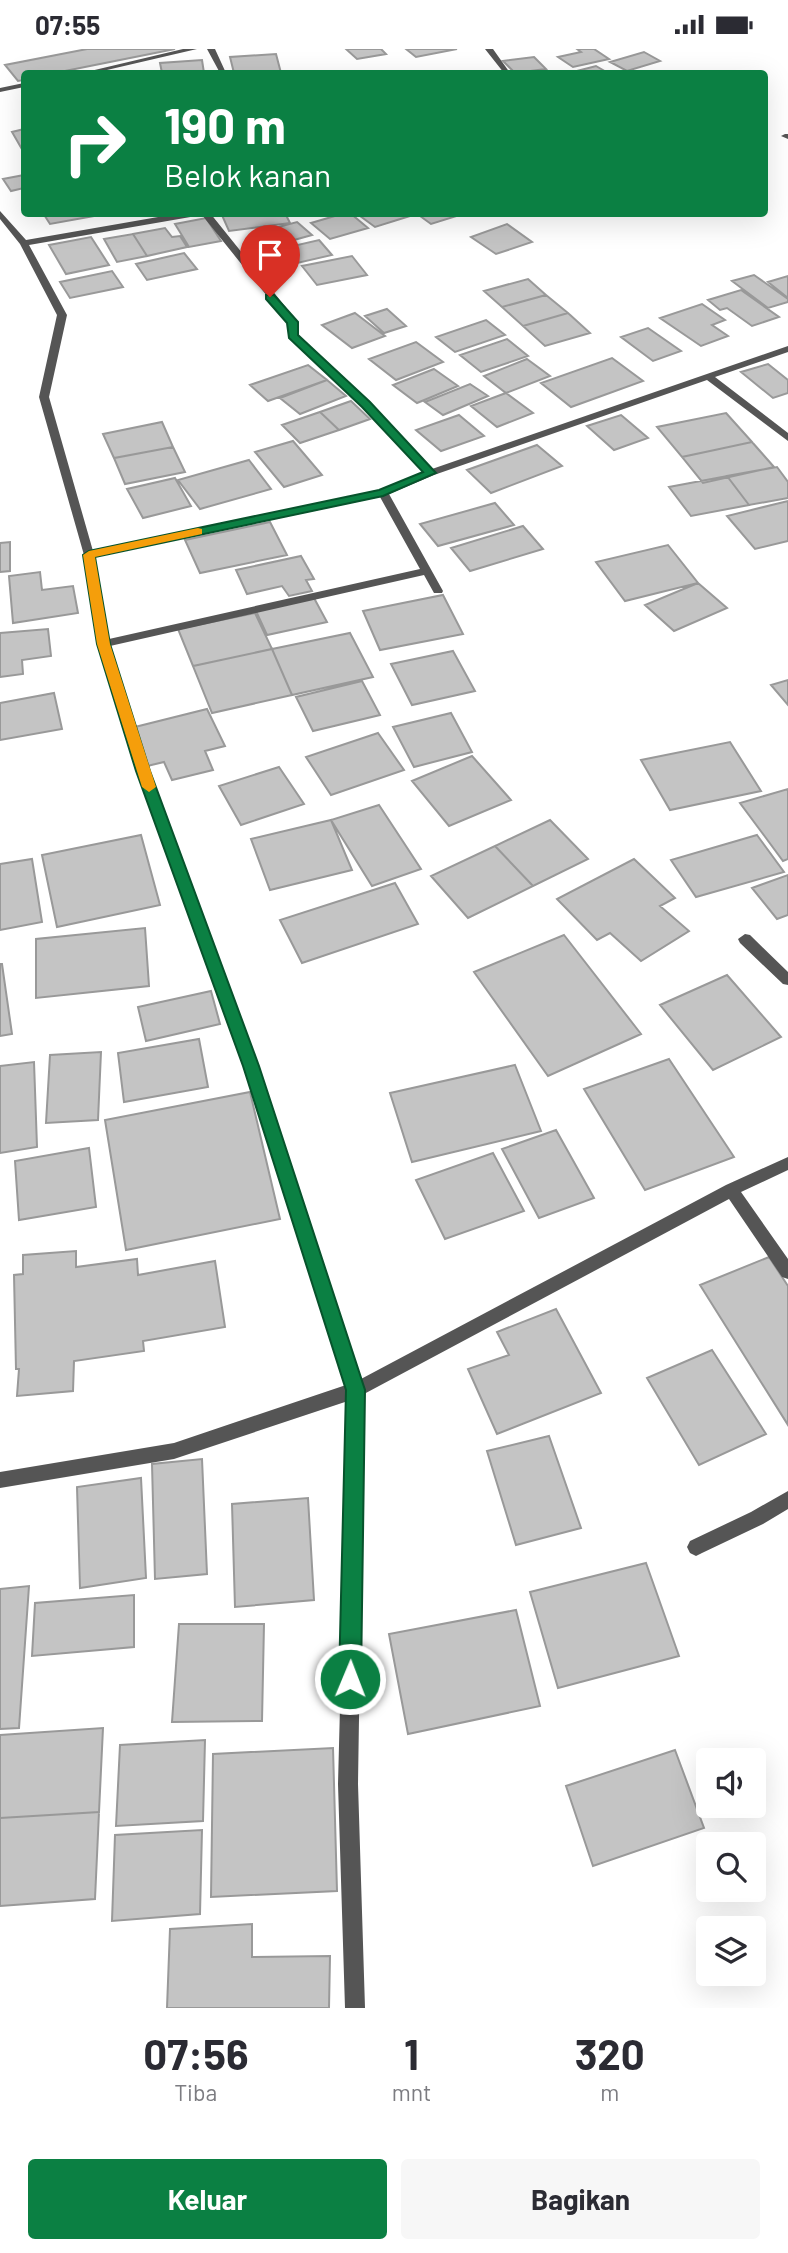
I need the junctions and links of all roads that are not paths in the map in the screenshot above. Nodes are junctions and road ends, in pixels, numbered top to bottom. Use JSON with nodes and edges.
{"nodes":[{"id":1,"x":193,"y":49,"type":"edge"},
{"id":2,"x":211,"y":49,"type":"edge"},
{"id":3,"x":489,"y":49,"type":"edge"},
{"id":4,"x":99,"y":70,"type":"edge"},
{"id":5,"x":222,"y":70,"type":"edge"},
{"id":6,"x":505,"y":70,"type":"edge"},
{"id":7,"x":21,"y":86,"type":"edge"},
{"id":8,"x":0,"y":90,"type":"edge"},
{"id":9,"x":0,"y":214,"type":"edge"},
{"id":10,"x":176,"y":217,"type":"edge"},
{"id":11,"x":208,"y":217,"type":"edge"},
{"id":12,"x":24,"y":243,"type":"junction"},
{"id":13,"x":788,"y":349,"type":"edge"},
{"id":14,"x":707,"y":376,"type":"junction"},
{"id":15,"x":788,"y":438,"type":"edge"},
{"id":16,"x":430,"y":473,"type":"junction"},
{"id":17,"x":383,"y":493,"type":"junction"},
{"id":18,"x":89,"y":555,"type":"junction"},
{"id":19,"x":428,"y":571,"type":"junction"},
{"id":20,"x":438,"y":591,"type":"dead end"},
{"id":21,"x":104,"y":644,"type":"junction"},
{"id":22,"x":745,"y":939,"type":"dead end"},
{"id":23,"x":788,"y":980,"type":"edge"},
{"id":24,"x":788,"y":1163,"type":"edge"},
{"id":25,"x":731,"y":1190,"type":"junction"},
{"id":26,"x":788,"y":1272,"type":"edge"},
{"id":27,"x":356,"y":1390,"type":"junction"},
{"id":28,"x":0,"y":1480,"type":"edge"},
{"id":29,"x":788,"y":1499,"type":"edge"},
{"id":30,"x":696,"y":1547,"type":"dead end"},
{"id":31,"x":355,"y":2008,"type":"edge"}],
"edges":[{"from":1,"to":4,"type":"street"},
{"from":2,"to":5,"type":"street"},
{"from":3,"to":6,"type":"street"},
{"from":7,"to":8,"type":"street"},
{"from":9,"to":12,"type":"street"},
{"from":10,"to":12,"type":"street"},
{"from":11,"to":16,"type":"street"},
{"from":12,"to":18,"type":"street"},
{"from":13,"to":14,"type":"street"},
{"from":14,"to":15,"type":"street"},
{"from":14,"to":16,"type":"street"},
{"from":16,"to":17,"type":"street"},
{"from":17,"to":18,"type":"street"},
{"from":17,"to":19,"type":"street"},
{"from":18,"to":21,"type":"street"},
{"from":19,"to":20,"type":"street"},
{"from":19,"to":21,"type":"street"},
{"from":21,"to":27,"type":"street"},
{"from":22,"to":23,"type":"street"},
{"from":24,"to":25,"type":"street"},
{"from":25,"to":26,"type":"street"},
{"from":25,"to":27,"type":"street"},
{"from":27,"to":28,"type":"street"},
{"from":27,"to":31,"type":"street"},
{"from":29,"to":30,"type":"street"}]}
